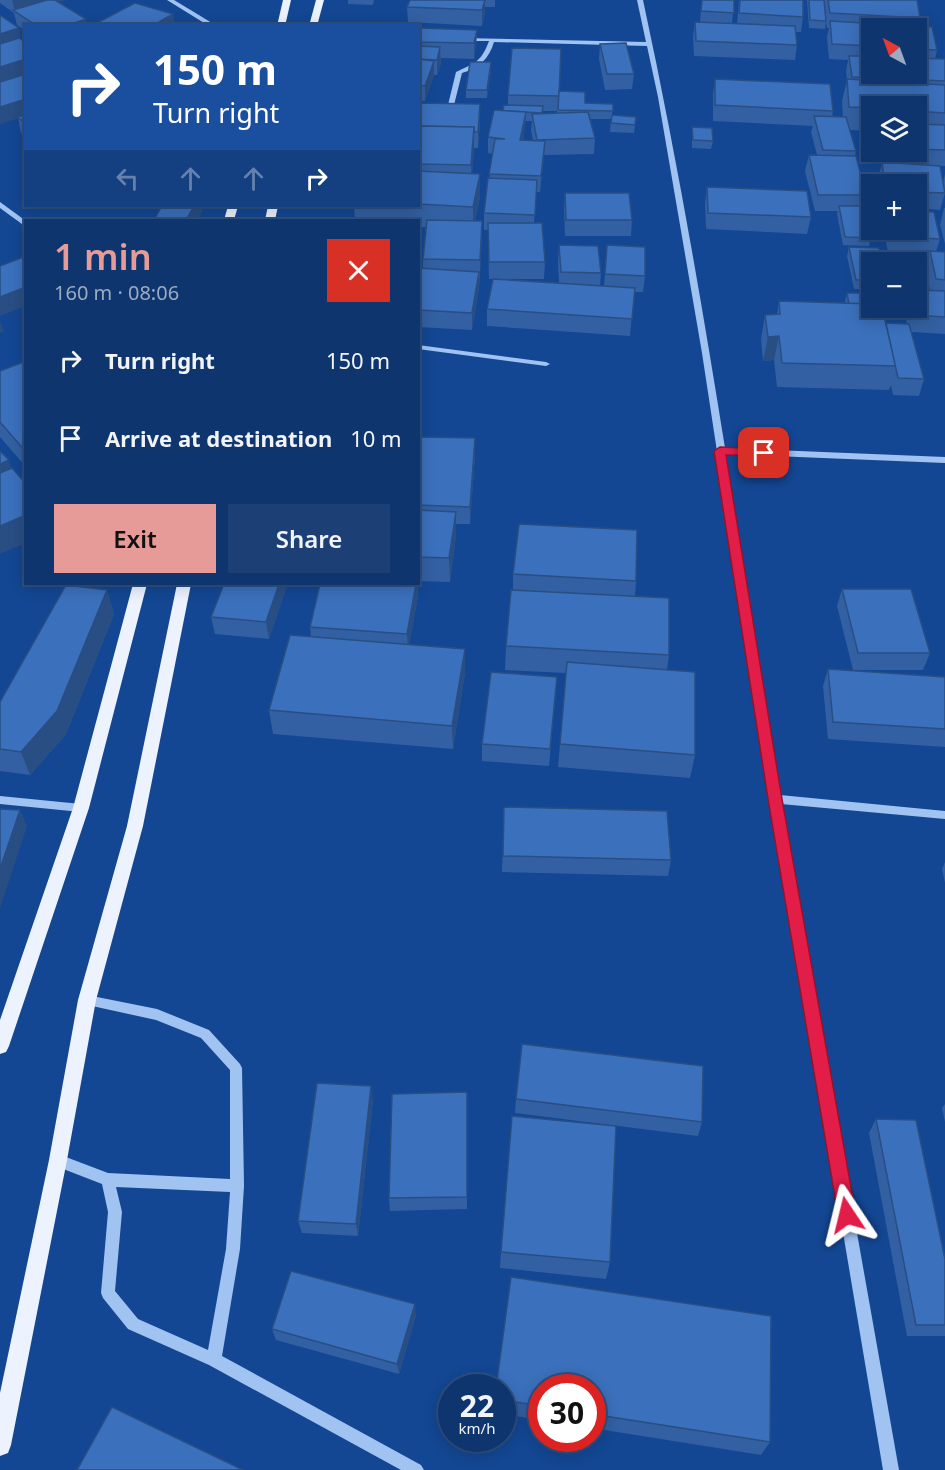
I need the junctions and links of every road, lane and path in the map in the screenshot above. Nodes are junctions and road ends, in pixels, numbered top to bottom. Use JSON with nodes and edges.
{"nodes":[{"id":1,"x":170,"y":0,"type":"edge"},
{"id":2,"x":287,"y":0,"type":"edge"},
{"id":3,"x":320,"y":0,"type":"edge"},
{"id":4,"x":640,"y":0,"type":"edge"},
{"id":5,"x":210,"y":24,"type":"edge"},
{"id":6,"x":281,"y":24,"type":"edge"},
{"id":7,"x":314,"y":24,"type":"edge"},
{"id":8,"x":460,"y":39,"type":"edge"},
{"id":9,"x":492,"y":40,"type":"junction"},
{"id":10,"x":650,"y":44,"type":"junction"},
{"id":11,"x":450,"y":109,"type":"edge"},
{"id":12,"x":0,"y":204,"type":"edge"},
{"id":13,"x":24,"y":223,"type":"edge"},
{"id":14,"x":420,"y":347,"type":"edge"},
{"id":15,"x":546,"y":364,"type":"dead end"},
{"id":16,"x":720,"y":451,"type":"junction"},
{"id":17,"x":945,"y":460,"type":"edge"},
{"id":18,"x":140,"y":585,"type":"edge"},
{"id":19,"x":183,"y":585,"type":"edge"},
{"id":20,"x":775,"y":799,"type":"junction"},
{"id":21,"x":0,"y":800,"type":"edge"},
{"id":22,"x":81,"y":808,"type":"junction"},
{"id":23,"x":945,"y":815,"type":"edge"},
{"id":24,"x":87,"y":1000,"type":"junction"},
{"id":25,"x":0,"y":1046,"type":"edge"},
{"id":26,"x":58,"y":1160,"type":"junction"},
{"id":27,"x":108,"y":1180,"type":"junction"},
{"id":28,"x":237,"y":1186,"type":"junction"},
{"id":29,"x":214,"y":1360,"type":"junction"},
{"id":30,"x":0,"y":1444,"type":"edge"},
{"id":31,"x":417,"y":1470,"type":"edge"},
{"id":32,"x":891,"y":1470,"type":"edge"}],
"edges":[{"from":1,"to":5,"type":"street"},
{"from":2,"to":6,"type":"main road"},
{"from":3,"to":7,"type":"main road"},
{"from":4,"to":10,"type":"street"},
{"from":8,"to":9,"type":"street"},
{"from":9,"to":10,"type":"street"},
{"from":9,"to":11,"type":"street"},
{"from":10,"to":16,"type":"street"},
{"from":12,"to":13,"type":"street"},
{"from":14,"to":15,"type":"street"},
{"from":16,"to":17,"type":"street"},
{"from":16,"to":20,"type":"street"},
{"from":18,"to":22,"type":"main road"},
{"from":19,"to":24,"type":"main road"},
{"from":20,"to":23,"type":"street"},
{"from":20,"to":32,"type":"street"},
{"from":21,"to":22,"type":"street"},
{"from":22,"to":25,"type":"main road"},
{"from":24,"to":26,"type":"main road"},
{"from":24,"to":28,"type":"street"},
{"from":26,"to":27,"type":"street"},
{"from":26,"to":30,"type":"main road"},
{"from":27,"to":28,"type":"street"},
{"from":27,"to":29,"type":"street"},
{"from":28,"to":29,"type":"street"},
{"from":29,"to":31,"type":"street"}]}
